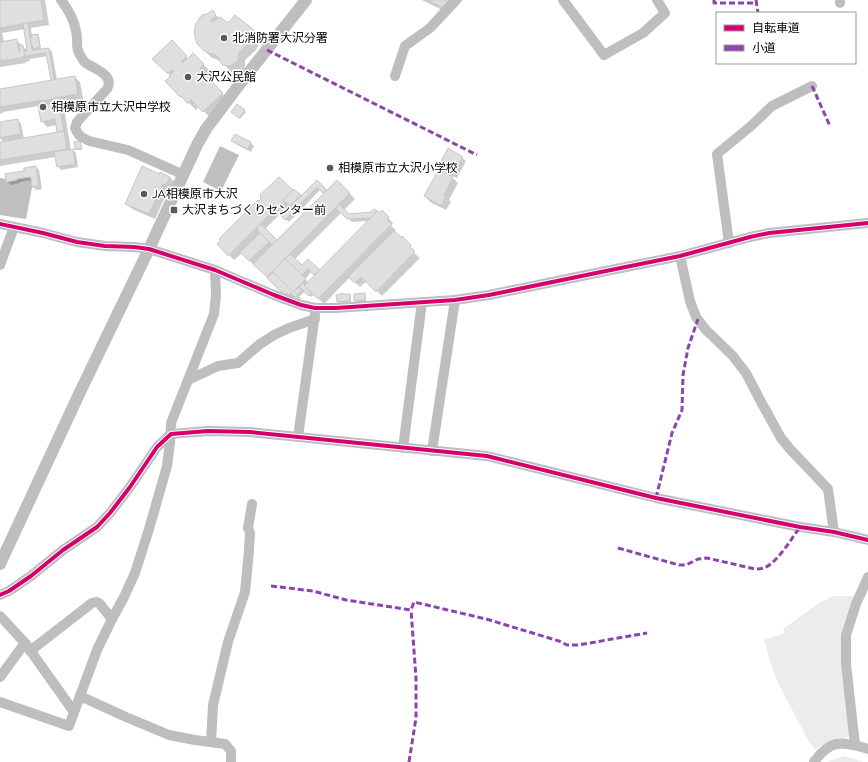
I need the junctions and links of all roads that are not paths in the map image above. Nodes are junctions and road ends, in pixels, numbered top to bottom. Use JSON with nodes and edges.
{"nodes":[{"id":1,"x":61,"y":0,"type":"edge"},
{"id":2,"x":306,"y":0,"type":"edge"},
{"id":3,"x":456,"y":0,"type":"edge"},
{"id":4,"x":563,"y":0,"type":"edge"},
{"id":5,"x":657,"y":0,"type":"edge"},
{"id":6,"x":395,"y":76,"type":"dead end"},
{"id":7,"x":812,"y":86,"type":"dead end"},
{"id":8,"x":184,"y":175,"type":"junction"},
{"id":9,"x":868,"y":223,"type":"edge"},
{"id":10,"x":0,"y":224,"type":"edge"},
{"id":11,"x":14,"y":227,"type":"junction"},
{"id":12,"x":729,"y":243,"type":"junction"},
{"id":13,"x":149,"y":250,"type":"junction"},
{"id":14,"x":680,"y":256,"type":"junction"},
{"id":15,"x":0,"y":265,"type":"edge"},
{"id":16,"x":215,"y":270,"type":"junction"},
{"id":17,"x":455,"y":300,"type":"junction"},
{"id":18,"x":422,"y":302,"type":"junction"},
{"id":19,"x":315,"y":308,"type":"junction"},
{"id":20,"x":315,"y":319,"type":"junction"},
{"id":21,"x":188,"y":380,"type":"junction"},
{"id":22,"x":171,"y":434,"type":"junction"},
{"id":23,"x":298,"y":436,"type":"junction"},
{"id":24,"x":403,"y":448,"type":"junction"},
{"id":25,"x":432,"y":451,"type":"junction"},
{"id":26,"x":252,"y":504,"type":"dead end"},
{"id":27,"x":834,"y":532,"type":"junction"},
{"id":28,"x":868,"y":540,"type":"edge"},
{"id":29,"x":0,"y":564,"type":"edge"},
{"id":30,"x":868,"y":578,"type":"edge"},
{"id":31,"x":0,"y":595,"type":"edge"},
{"id":32,"x":0,"y":616,"type":"edge"},
{"id":33,"x":112,"y":619,"type":"junction"},
{"id":34,"x":28,"y":647,"type":"junction"},
{"id":35,"x":0,"y":677,"type":"edge"},
{"id":36,"x":80,"y":696,"type":"junction"},
{"id":37,"x":0,"y":702,"type":"edge"},
{"id":38,"x":74,"y":712,"type":"junction"},
{"id":39,"x":211,"y":742,"type":"junction"},
{"id":40,"x":855,"y":745,"type":"junction"},
{"id":41,"x":868,"y":749,"type":"edge"},
{"id":42,"x":231,"y":762,"type":"edge"},
{"id":43,"x":814,"y":762,"type":"edge"}],
"edges":[{"from":1,"to":8,"type":"street"},
{"from":2,"to":8,"type":"street"},
{"from":3,"to":6,"type":"street"},
{"from":4,"to":5,"type":"street"},
{"from":7,"to":12,"type":"street"},
{"from":8,"to":13,"type":"street"},
{"from":9,"to":12,"type":"street"},
{"from":10,"to":11,"type":"street"},
{"from":11,"to":13,"type":"street"},
{"from":11,"to":15,"type":"street"},
{"from":12,"to":14,"type":"street"},
{"from":13,"to":16,"type":"street"},
{"from":13,"to":29,"type":"street"},
{"from":14,"to":17,"type":"street"},
{"from":14,"to":27,"type":"street"},
{"from":16,"to":19,"type":"street"},
{"from":16,"to":21,"type":"street"},
{"from":17,"to":18,"type":"street"},
{"from":17,"to":25,"type":"street"},
{"from":18,"to":19,"type":"street"},
{"from":18,"to":24,"type":"street"},
{"from":19,"to":20,"type":"street"},
{"from":20,"to":21,"type":"street"},
{"from":20,"to":23,"type":"street"},
{"from":21,"to":22,"type":"street"},
{"from":22,"to":23,"type":"street"},
{"from":22,"to":31,"type":"street"},
{"from":22,"to":33,"type":"street"},
{"from":23,"to":24,"type":"street"},
{"from":24,"to":25,"type":"street"},
{"from":25,"to":27,"type":"street"},
{"from":26,"to":39,"type":"street"},
{"from":27,"to":28,"type":"street"},
{"from":30,"to":40,"type":"street"},
{"from":32,"to":34,"type":"street"},
{"from":33,"to":34,"type":"street"},
{"from":33,"to":36,"type":"street"},
{"from":34,"to":35,"type":"street"},
{"from":34,"to":38,"type":"street"},
{"from":36,"to":38,"type":"street"},
{"from":36,"to":39,"type":"street"},
{"from":37,"to":38,"type":"street"},
{"from":39,"to":42,"type":"street"},
{"from":40,"to":41,"type":"street"},
{"from":40,"to":43,"type":"street"}]}
